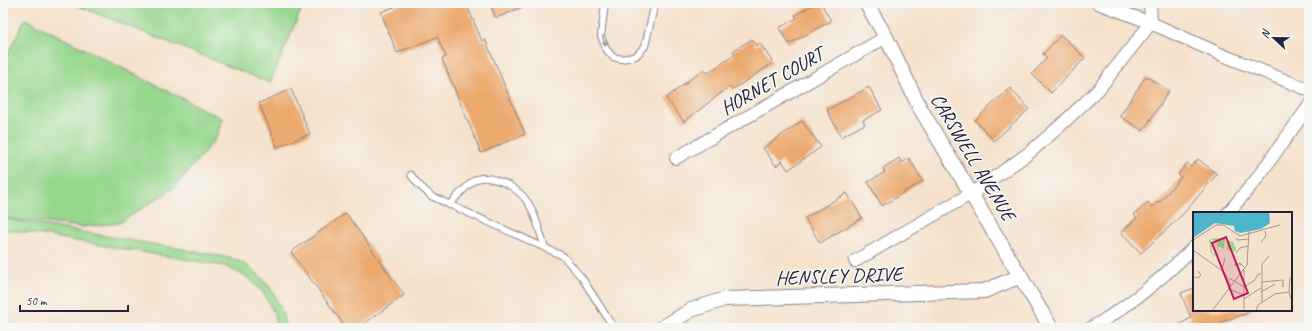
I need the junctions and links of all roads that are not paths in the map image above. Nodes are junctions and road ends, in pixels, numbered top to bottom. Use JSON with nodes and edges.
{"nodes":[{"id":1,"x":605,"y":3,"type":"edge"},
{"id":2,"x":656,"y":3,"type":"edge"},
{"id":3,"x":866,"y":3,"type":"edge"},
{"id":4,"x":1098,"y":3,"type":"edge"},
{"id":5,"x":1150,"y":3,"type":"edge"},
{"id":6,"x":1151,"y":23,"type":"junction"},
{"id":7,"x":886,"y":38,"type":"junction"},
{"id":8,"x":1309,"y":90,"type":"edge"},
{"id":9,"x":1309,"y":106,"type":"edge"},
{"id":10,"x":676,"y":158,"type":"dead end"},
{"id":11,"x":411,"y":175,"type":"dead end"},
{"id":12,"x":972,"y":193,"type":"junction"},
{"id":13,"x":449,"y":205,"type":"junction"},
{"id":14,"x":1229,"y":212,"type":"edge"},
{"id":15,"x":545,"y":248,"type":"junction"},
{"id":16,"x":1193,"y":248,"type":"edge"},
{"id":17,"x":855,"y":261,"type":"dead end"},
{"id":18,"x":1021,"y":276,"type":"junction"},
{"id":19,"x":614,"y":328,"type":"edge"},
{"id":20,"x":662,"y":328,"type":"edge"},
{"id":21,"x":1050,"y":328,"type":"edge"},
{"id":22,"x":1091,"y":328,"type":"edge"}],
"edges":[{"from":1,"to":2,"type":"lane","one_way":true},
{"from":3,"to":7,"type":"street","name":"CARSWELL AVENUE"},
{"from":4,"to":6,"type":"street"},
{"from":5,"to":6,"type":"street"},
{"from":6,"to":8,"type":"street"},
{"from":6,"to":12,"type":"street"},
{"from":7,"to":10,"type":"street","name":"HORNET COURT"},
{"from":7,"to":12,"type":"street","name":"CARSWELL AVENUE"},
{"from":9,"to":14,"type":"street"},
{"from":11,"to":13,"type":"lane"},
{"from":12,"to":17,"type":"street"},
{"from":12,"to":18,"type":"street","name":"CARSWELL AVENUE"},
{"from":13,"to":15,"type":"lane"},
{"from":13,"to":15,"type":"lane"},
{"from":15,"to":19,"type":"lane"},
{"from":16,"to":22,"type":"street"},
{"from":18,"to":20,"type":"street","name":"HENSLEY DRIVE"},
{"from":18,"to":21,"type":"street","name":"CARSWELL AVENUE"}]}
